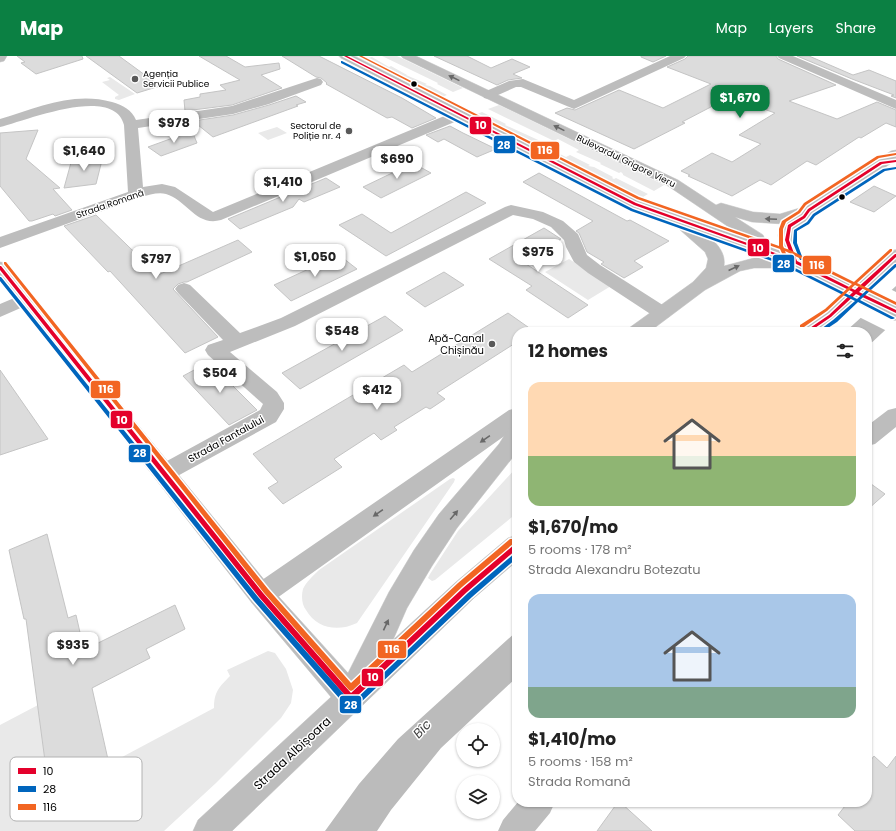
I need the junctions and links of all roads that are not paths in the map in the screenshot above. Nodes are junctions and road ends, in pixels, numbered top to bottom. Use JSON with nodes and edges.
{"nodes":[{"id":1,"x":345,"y":56,"type":"edge"},
{"id":2,"x":407,"y":56,"type":"edge"},
{"id":3,"x":680,"y":56,"type":"edge"},
{"id":4,"x":783,"y":56,"type":"edge"},
{"id":5,"x":317,"y":82,"type":"dead end"},
{"id":6,"x":489,"y":95,"type":"junction"},
{"id":7,"x":896,"y":105,"type":"edge"},
{"id":8,"x":455,"y":113,"type":"junction"},
{"id":9,"x":0,"y":123,"type":"edge"},
{"id":10,"x":131,"y":125,"type":"junction"},
{"id":11,"x":896,"y":154,"type":"edge"},
{"id":12,"x":889,"y":162,"type":"edge"},
{"id":13,"x":136,"y":194,"type":"junction"},
{"id":14,"x":699,"y":201,"type":"junction"},
{"id":15,"x":809,"y":210,"type":"junction"},
{"id":16,"x":673,"y":218,"type":"junction"},
{"id":17,"x":0,"y":243,"type":"edge"},
{"id":18,"x":896,"y":255,"type":"edge"},
{"id":19,"x":791,"y":260,"type":"junction"},
{"id":20,"x":0,"y":267,"type":"edge"},
{"id":21,"x":700,"y":286,"type":"junction"},
{"id":22,"x":184,"y":289,"type":"dead end"},
{"id":23,"x":26,"y":299,"type":"junction"},
{"id":24,"x":0,"y":311,"type":"edge"},
{"id":25,"x":896,"y":312,"type":"edge"},
{"id":26,"x":662,"y":313,"type":"junction"},
{"id":27,"x":643,"y":327,"type":"edge"},
{"id":28,"x":814,"y":327,"type":"edge"},
{"id":29,"x":237,"y":342,"type":"junction"},
{"id":30,"x":896,"y":416,"type":"edge"},
{"id":31,"x":512,"y":419,"type":"edge"},
{"id":32,"x":872,"y":434,"type":"edge"},
{"id":33,"x":512,"y":442,"type":"edge"},
{"id":34,"x":164,"y":473,"type":"junction"},
{"id":35,"x":512,"y":550,"type":"edge"},
{"id":36,"x":261,"y":595,"type":"junction"},
{"id":37,"x":351,"y":698,"type":"junction"},
{"id":38,"x":535,"y":807,"type":"edge"},
{"id":39,"x":209,"y":831,"type":"edge"},
{"id":40,"x":514,"y":831,"type":"edge"}],
"edges":[{"from":1,"to":8,"type":"main road"},
{"from":6,"to":2,"type":"main road","name":"Bulevardul Grigore Vieru","one_way":true},
{"from":3,"to":6,"type":"main road"},
{"from":4,"to":7,"type":"main road"},
{"from":5,"to":10,"type":"main road"},
{"from":6,"to":8,"type":"main road"},
{"from":14,"to":6,"type":"main road","name":"Bulevardul Grigore Vieru","one_way":true},
{"from":8,"to":13,"type":"main road","name":"Strada Romană"},
{"from":8,"to":16,"type":"main road"},
{"from":9,"to":10,"type":"main road"},
{"from":10,"to":13,"type":"main road"},
{"from":11,"to":12,"type":"main road"},
{"from":12,"to":15,"type":"main road"},
{"from":13,"to":17,"type":"main road","name":"Strada Romană"},
{"from":15,"to":14,"type":"main road","one_way":true},
{"from":14,"to":19,"type":"main road","name":"Bulevardul Grigore Vieru"},
{"from":15,"to":19,"type":"main road"},
{"from":16,"to":19,"type":"main road"},
{"from":16,"to":21,"type":"main road"},
{"from":18,"to":28,"type":"main road"},
{"from":21,"to":19,"type":"main road","one_way":true},
{"from":19,"to":25,"type":"main road","bridge":true},
{"from":20,"to":23,"type":"main road"},
{"from":21,"to":26,"type":"main road"},
{"from":22,"to":29,"type":"main road"},
{"from":23,"to":24,"type":"main road"},
{"from":23,"to":34,"type":"main road"},
{"from":26,"to":27,"type":"main road"},
{"from":26,"to":29,"type":"main road"},
{"from":29,"to":34,"type":"main road","name":"Strada Fantalului"},
{"from":30,"to":32,"type":"main road"},
{"from":31,"to":36,"type":"main road","one_way":true},
{"from":37,"to":33,"type":"main road","one_way":true},
{"from":34,"to":36,"type":"main road"},
{"from":35,"to":37,"type":"main road","name":"Strada Albișoara"},
{"from":36,"to":37,"type":"main road"},
{"from":37,"to":39,"type":"main road","name":"Strada Albișoara"},
{"from":38,"to":40,"type":"main road"}]}
